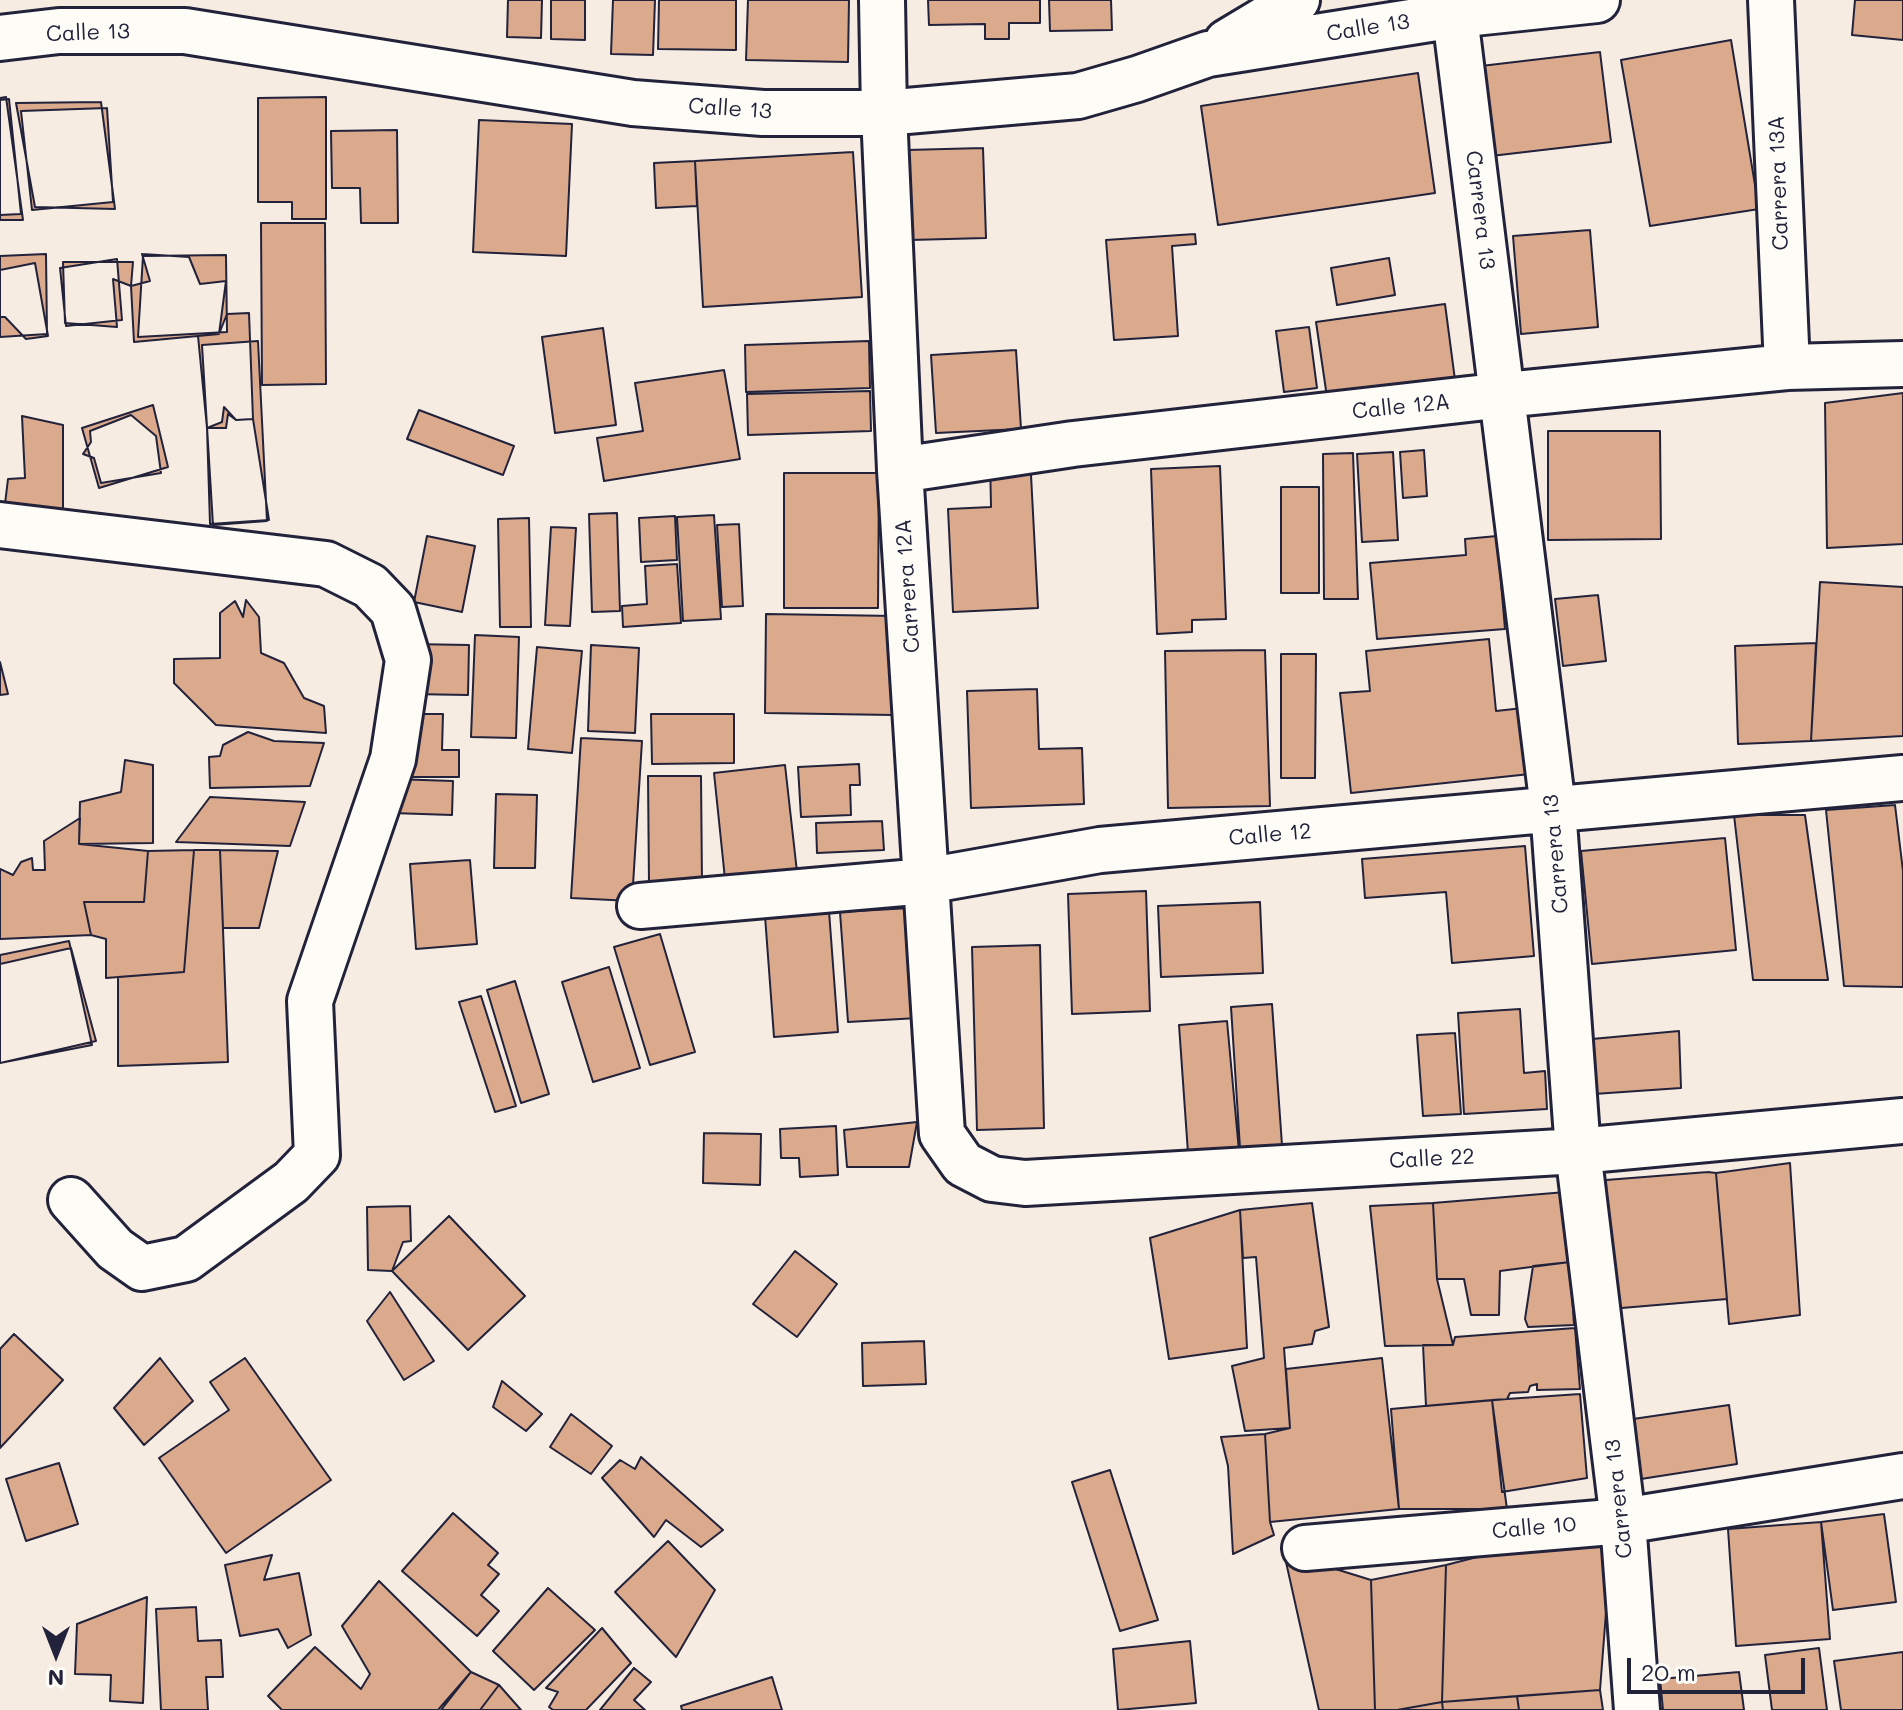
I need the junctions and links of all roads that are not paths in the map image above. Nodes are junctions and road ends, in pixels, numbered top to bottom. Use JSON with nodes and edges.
{"nodes":[{"id":1,"x":882,"y":0,"type":"edge"},
{"id":2,"x":1297,"y":0,"type":"edge"},
{"id":3,"x":1597,"y":0,"type":"edge"},
{"id":4,"x":1771,"y":0,"type":"edge"},
{"id":5,"x":1454,"y":7,"type":"edge"},
{"id":6,"x":0,"y":38,"type":"edge"},
{"id":7,"x":1208,"y":54,"type":"junction"},
{"id":8,"x":884,"y":113,"type":"junction"},
{"id":9,"x":1903,"y":364,"type":"edge"},
{"id":10,"x":1787,"y":367,"type":"junction"},
{"id":11,"x":1504,"y":395,"type":"junction"},
{"id":12,"x":900,"y":470,"type":"junction"},
{"id":13,"x":0,"y":525,"type":"edge"},
{"id":14,"x":1903,"y":778,"type":"edge"},
{"id":15,"x":1553,"y":808,"type":"junction"},
{"id":16,"x":926,"y":881,"type":"junction"},
{"id":17,"x":640,"y":906,"type":"dead end"},
{"id":18,"x":1903,"y":1121,"type":"edge"},
{"id":19,"x":1578,"y":1151,"type":"junction"},
{"id":20,"x":963,"y":1164,"type":"joint"},
{"id":21,"x":71,"y":1200,"type":"dead end"},
{"id":22,"x":1903,"y":1476,"type":"edge"},
{"id":23,"x":1623,"y":1521,"type":"junction"},
{"id":24,"x":1305,"y":1548,"type":"dead end"},
{"id":25,"x":1637,"y":1710,"type":"edge"}],
"edges":[{"from":1,"to":8,"type":"street","name":"Carrera 12A"},
{"from":2,"to":7,"type":"street"},
{"from":3,"to":5,"type":"street","name":"Calle 13"},
{"from":4,"to":10,"type":"street","name":"Carrera 13A"},
{"from":5,"to":7,"type":"street","name":"Calle 13"},
{"from":5,"to":11,"type":"street","name":"Carrera 13"},
{"from":6,"to":8,"type":"street","name":"Calle 13"},
{"from":7,"to":8,"type":"street","name":"Calle 13"},
{"from":8,"to":12,"type":"street","name":"Carrera 12A"},
{"from":9,"to":10,"type":"street","name":"Calle 12A"},
{"from":10,"to":11,"type":"street","name":"Calle 12A"},
{"from":11,"to":12,"type":"street","name":"Calle 12A"},
{"from":11,"to":15,"type":"street","name":"Carrera 13"},
{"from":12,"to":16,"type":"street","name":"Carrera 12A"},
{"from":13,"to":21,"type":"street"},
{"from":14,"to":15,"type":"street","name":"Calle 12"},
{"from":15,"to":16,"type":"street","name":"Calle 12"},
{"from":15,"to":19,"type":"street","name":"Carrera 13"},
{"from":16,"to":17,"type":"street","name":"Calle 12"},
{"from":16,"to":20,"type":"street","name":"Carrera 12A"},
{"from":18,"to":19,"type":"street","name":"Calle 22"},
{"from":19,"to":20,"type":"street","name":"Calle 22"},
{"from":19,"to":23,"type":"street","name":"Carrera 13"},
{"from":22,"to":23,"type":"street","name":"Calle 10"},
{"from":23,"to":24,"type":"street","name":"Calle 10"},
{"from":23,"to":25,"type":"street","name":"Carrera 13"}]}
